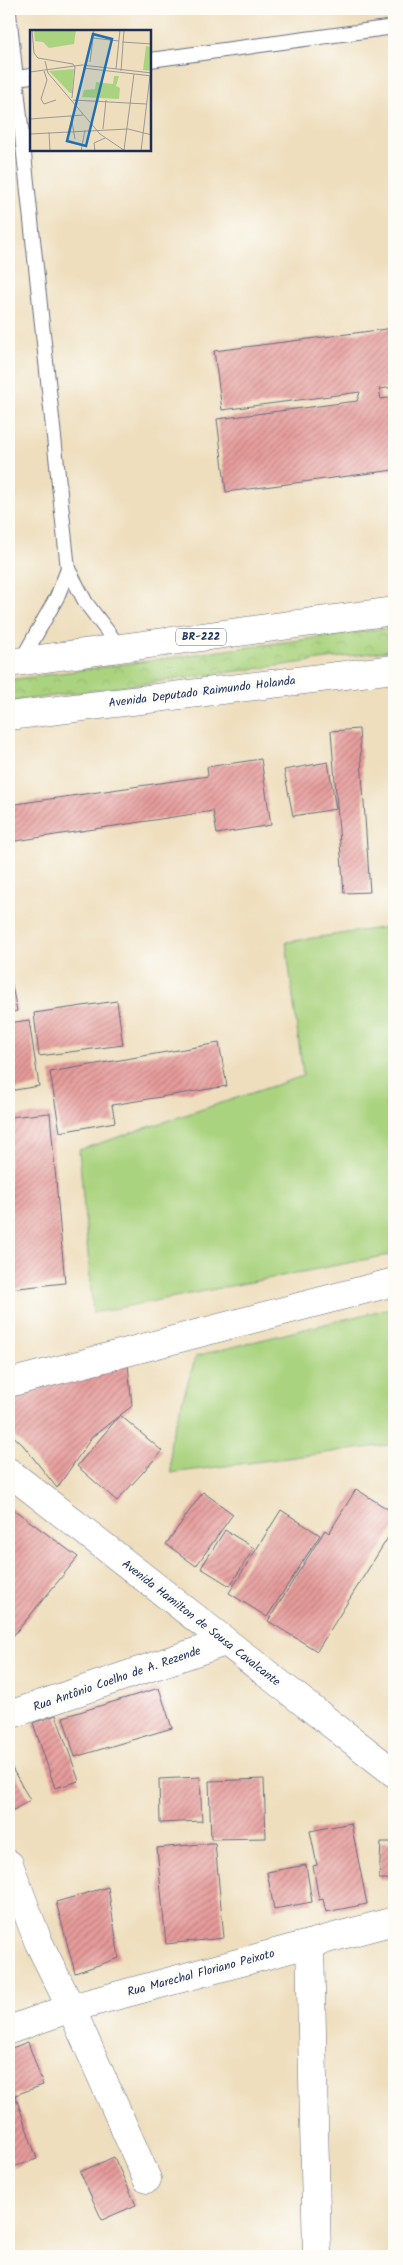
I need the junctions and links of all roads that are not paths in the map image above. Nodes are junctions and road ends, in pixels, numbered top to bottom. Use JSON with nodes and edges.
{"nodes":[{"id":1,"x":9,"y":13,"type":"edge"},
{"id":2,"x":394,"y":27,"type":"edge"},
{"id":3,"x":151,"y":60,"type":"edge"},
{"id":4,"x":30,"y":76,"type":"edge"},
{"id":5,"x":16,"y":78,"type":"junction"},
{"id":6,"x":68,"y":569,"type":"junction"},
{"id":7,"x":394,"y":611,"type":"edge"},
{"id":8,"x":120,"y":648,"type":"junction"},
{"id":9,"x":15,"y":662,"type":"edge"},
{"id":10,"x":394,"y":668,"type":"edge"},
{"id":11,"x":9,"y":716,"type":"edge"},
{"id":12,"x":394,"y":1282,"type":"edge"},
{"id":13,"x":9,"y":1383,"type":"edge"},
{"id":14,"x":9,"y":1472,"type":"edge"},
{"id":15,"x":225,"y":1642,"type":"junction"},
{"id":16,"x":9,"y":1715,"type":"edge"},
{"id":17,"x":394,"y":1773,"type":"edge"},
{"id":18,"x":9,"y":1864,"type":"edge"},
{"id":19,"x":394,"y":1921,"type":"edge"},
{"id":20,"x":310,"y":1944,"type":"junction"},
{"id":21,"x":71,"y":2008,"type":"junction"},
{"id":22,"x":9,"y":2030,"type":"edge"},
{"id":23,"x":147,"y":2178,"type":"dead end"},
{"id":24,"x":317,"y":2256,"type":"edge"}],
"edges":[{"from":1,"to":5,"type":"lane"},
{"from":2,"to":3,"type":"lane"},
{"from":4,"to":5,"type":"lane"},
{"from":5,"to":6,"type":"lane"},
{"from":6,"to":8,"type":"lane"},
{"from":6,"to":9,"type":"lane"},
{"from":7,"to":8,"type":"street","number":"BR-222"},
{"from":8,"to":9,"type":"street","number":"BR-222"},
{"from":10,"to":11,"type":"street","name":"Avenida Deputado Raimundo Holanda"},
{"from":12,"to":13,"type":"street"},
{"from":14,"to":15,"type":"street","name":"Avenida Hamilton de Sousa Cavalcante"},
{"from":15,"to":16,"type":"street","name":"Rua Antônio Coelho de A. Rezende"},
{"from":15,"to":17,"type":"street","name":"Avenida Hamilton de Sousa Cavalcante"},
{"from":18,"to":21,"type":"street"},
{"from":19,"to":20,"type":"street","name":"Rua Marechal Floriano Peixoto"},
{"from":20,"to":21,"type":"street","name":"Rua Marechal Floriano Peixoto"},
{"from":20,"to":24,"type":"street"},
{"from":21,"to":22,"type":"street","name":"Rua Marechal Floriano Peixoto"},
{"from":21,"to":23,"type":"street"}]}
